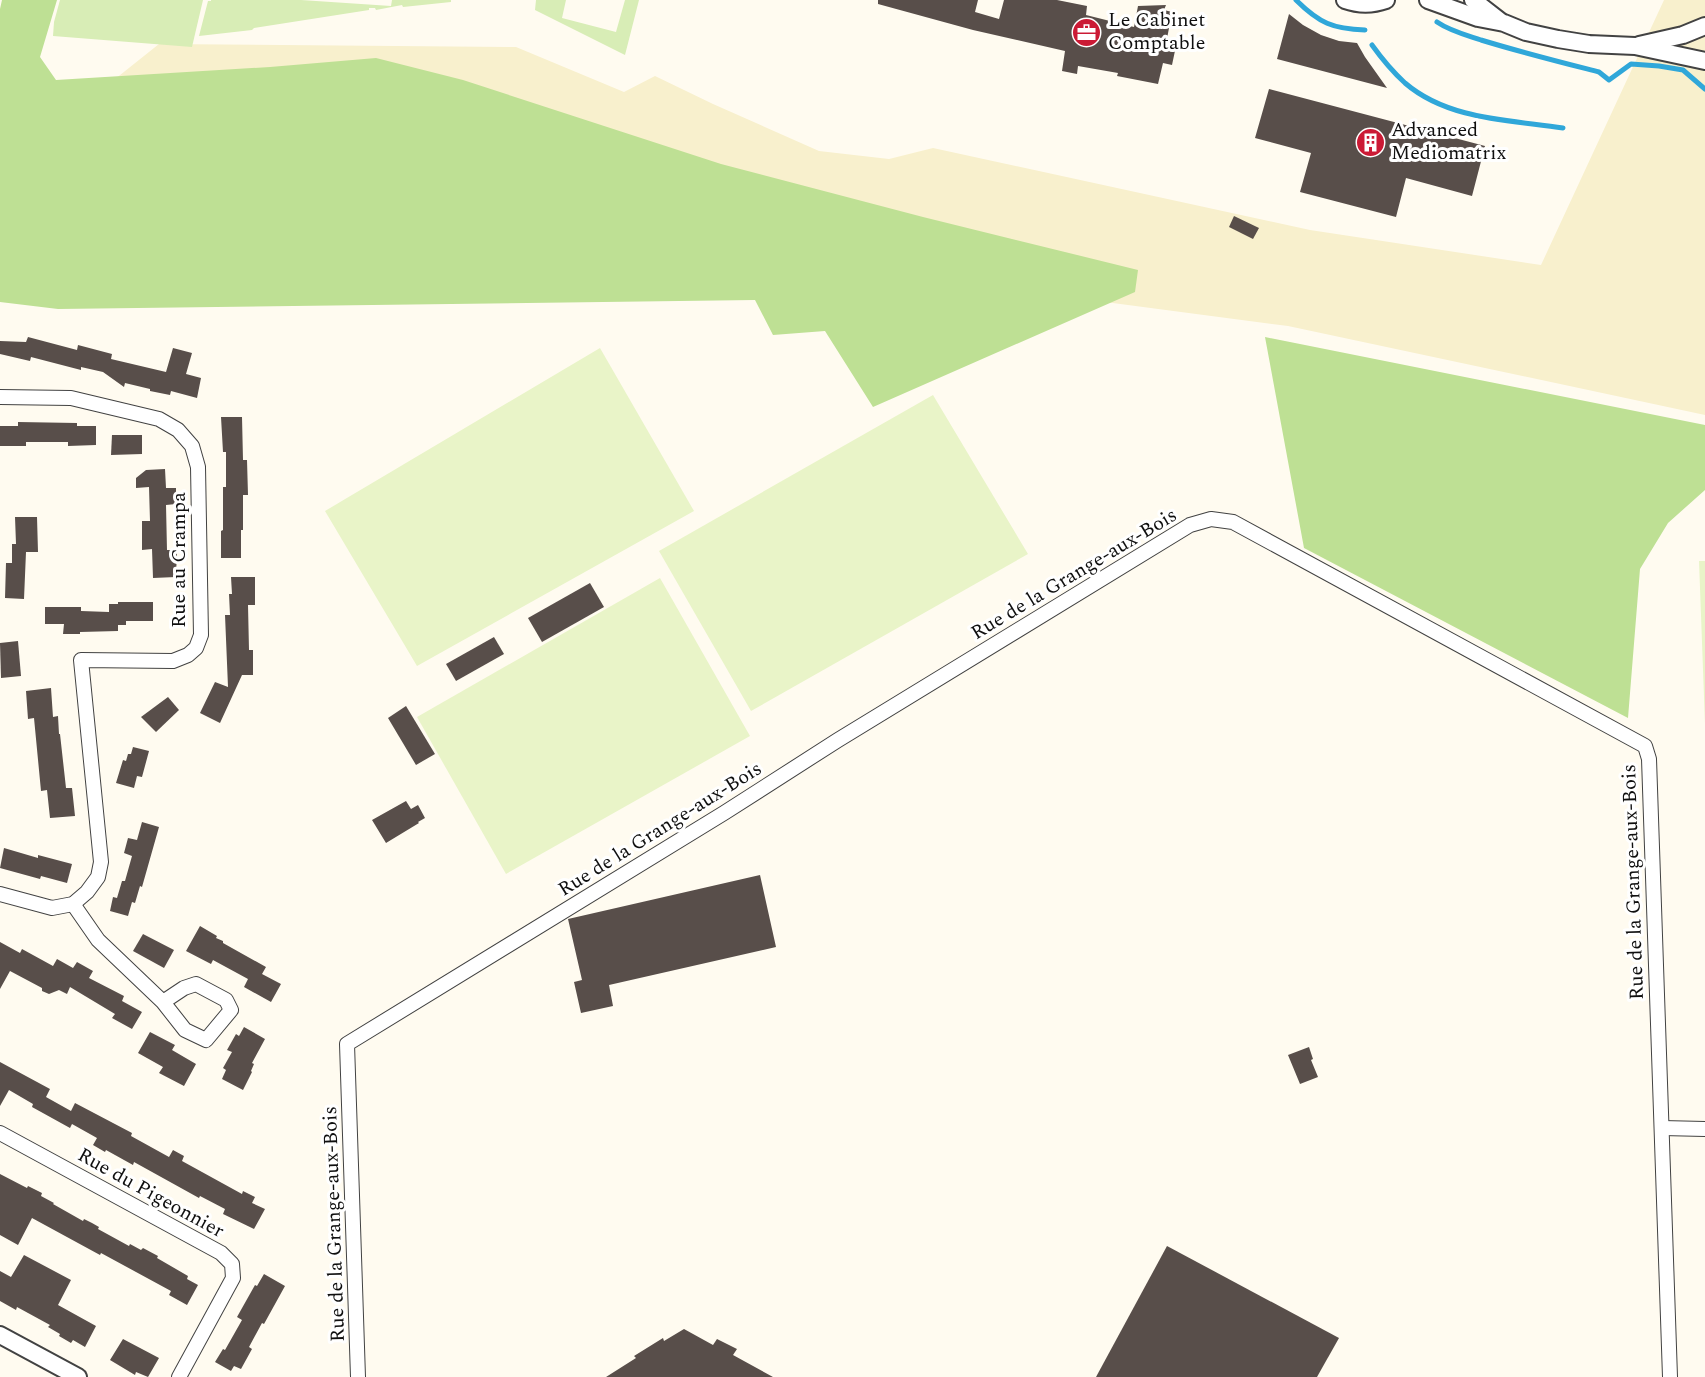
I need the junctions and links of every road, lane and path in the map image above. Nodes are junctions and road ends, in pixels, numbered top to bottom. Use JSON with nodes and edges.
{"nodes":[{"id":1,"x":1345,"y":0,"type":"edge"},
{"id":2,"x":1386,"y":0,"type":"edge"},
{"id":3,"x":1428,"y":0,"type":"edge"},
{"id":4,"x":1473,"y":0,"type":"edge"},
{"id":5,"x":1504,"y":23,"type":"junction"},
{"id":6,"x":1705,"y":26,"type":"edge"},
{"id":7,"x":1635,"y":46,"type":"junction"},
{"id":8,"x":1705,"y":61,"type":"edge"},
{"id":9,"x":0,"y":398,"type":"edge"},
{"id":10,"x":0,"y":894,"type":"edge"},
{"id":11,"x":73,"y":904,"type":"junction"},
{"id":12,"x":163,"y":1002,"type":"junction"},
{"id":13,"x":1662,"y":1128,"type":"junction"},
{"id":14,"x":1705,"y":1129,"type":"edge"},
{"id":15,"x":0,"y":1133,"type":"edge"},
{"id":16,"x":0,"y":1335,"type":"edge"},
{"id":17,"x":78,"y":1377,"type":"edge"},
{"id":18,"x":179,"y":1377,"type":"edge"},
{"id":19,"x":358,"y":1377,"type":"edge"},
{"id":20,"x":1670,"y":1377,"type":"edge"}],
"edges":[{"from":1,"to":2,"type":"street"},
{"from":3,"to":5,"type":"street"},
{"from":4,"to":5,"type":"street"},
{"from":5,"to":7,"type":"street"},
{"from":6,"to":7,"type":"street"},
{"from":7,"to":8,"type":"street"},
{"from":9,"to":11,"type":"street","name":"Rue au Crampa"},
{"from":10,"to":11,"type":"street"},
{"from":11,"to":12,"type":"street"},
{"from":12,"to":12,"type":"street"},
{"from":13,"to":14,"type":"street"},
{"from":13,"to":19,"type":"street","name":"Rue de la Grange-aux-Bois"},
{"from":13,"to":20,"type":"street","name":"Rue de la Grange-aux-Bois"},
{"from":15,"to":18,"type":"street","name":"Rue du Pigeonnier"},
{"from":16,"to":17,"type":"street"}]}
